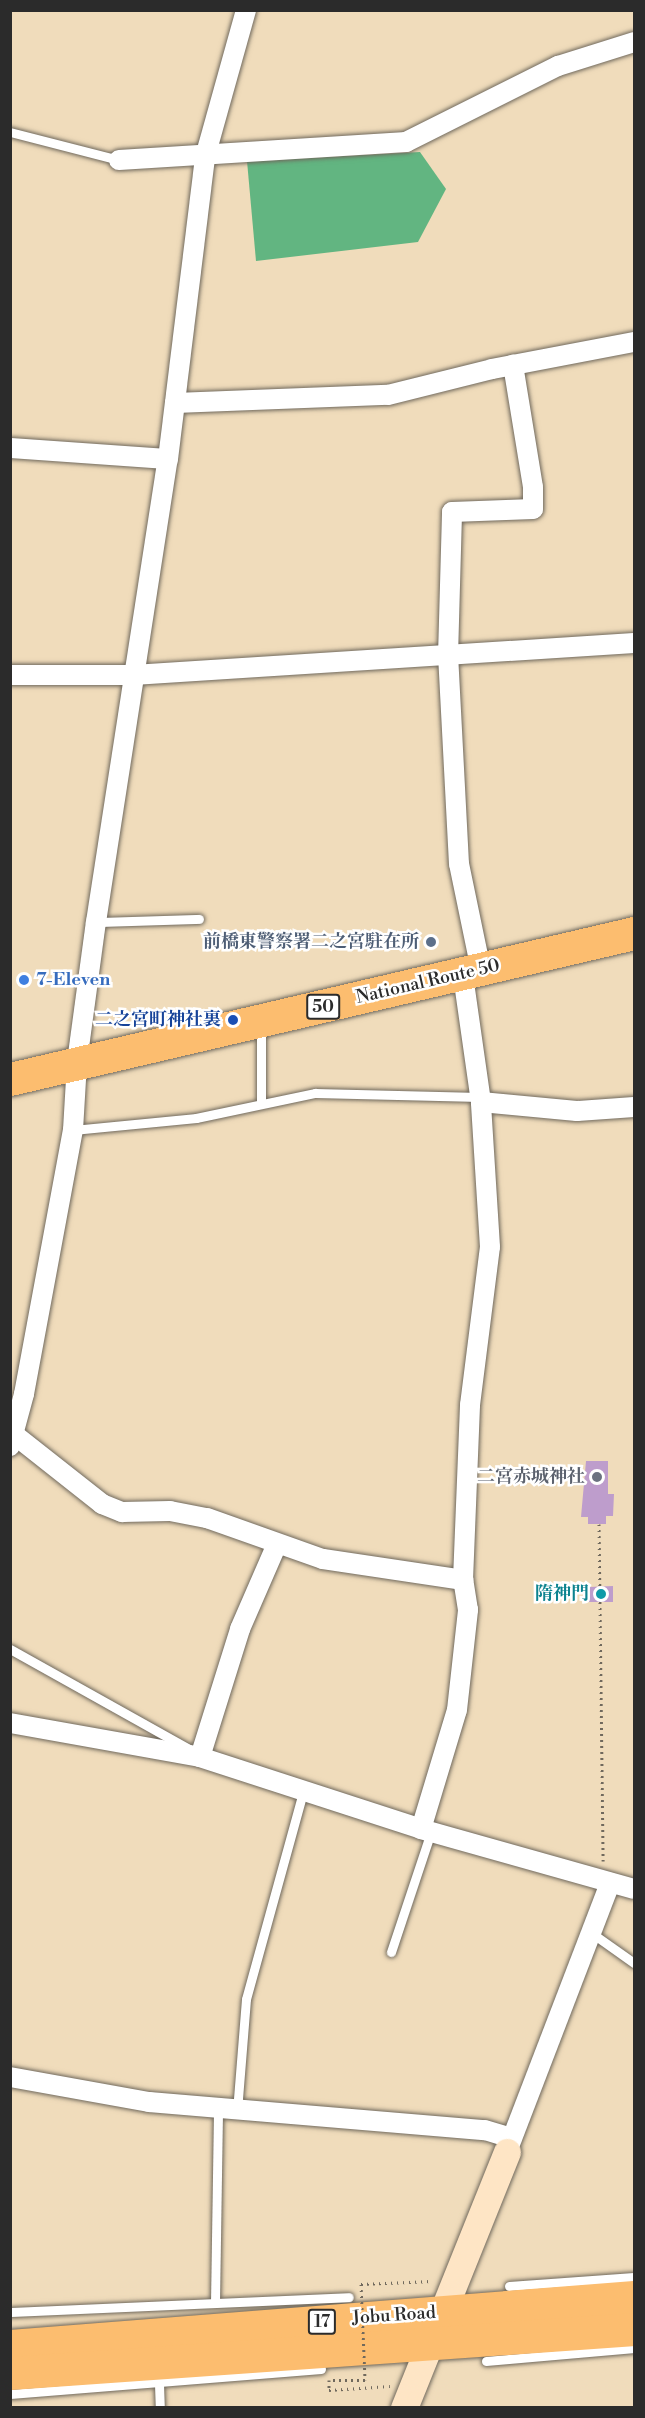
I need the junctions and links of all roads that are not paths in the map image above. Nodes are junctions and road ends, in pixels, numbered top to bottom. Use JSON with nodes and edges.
{"nodes":[{"id":1,"x":246,"y":10,"type":"edge"},
{"id":2,"x":634,"y":42,"type":"edge"},
{"id":3,"x":10,"y":132,"type":"edge"},
{"id":4,"x":205,"y":158,"type":"junction"},
{"id":5,"x":119,"y":160,"type":"joint"},
{"id":6,"x":634,"y":342,"type":"edge"},
{"id":7,"x":513,"y":365,"type":"junction"},
{"id":8,"x":176,"y":403,"type":"junction"},
{"id":9,"x":10,"y":448,"type":"edge"},
{"id":10,"x":168,"y":459,"type":"junction"},
{"id":11,"x":634,"y":643,"type":"edge"},
{"id":12,"x":448,"y":657,"type":"junction"},
{"id":13,"x":10,"y":675,"type":"edge"},
{"id":14,"x":133,"y":675,"type":"junction"},
{"id":15,"x":199,"y":919,"type":"dead end"},
{"id":16,"x":96,"y":922,"type":"junction"},
{"id":17,"x":634,"y":933,"type":"edge"},
{"id":18,"x":472,"y":973,"type":"junction"},
{"id":19,"x":261,"y":1021,"type":"junction"},
{"id":20,"x":77,"y":1062,"type":"junction"},
{"id":21,"x":10,"y":1078,"type":"edge"},
{"id":22,"x":480,"y":1100,"type":"junction"},
{"id":23,"x":261,"y":1101,"type":"junction"},
{"id":24,"x":634,"y":1107,"type":"edge"},
{"id":25,"x":73,"y":1130,"type":"junction"},
{"id":26,"x":17,"y":1390,"type":"edge"},
{"id":27,"x":13,"y":1441,"type":"edge"},
{"id":28,"x":277,"y":1544,"type":"junction"},
{"id":29,"x":463,"y":1580,"type":"junction"},
{"id":30,"x":10,"y":1649,"type":"edge"},
{"id":31,"x":10,"y":1723,"type":"edge"},
{"id":32,"x":200,"y":1757,"type":"junction"},
{"id":33,"x":303,"y":1792,"type":"junction"},
{"id":34,"x":426,"y":1830,"type":"junction"},
{"id":35,"x":607,"y":1875,"type":"junction"},
{"id":36,"x":634,"y":1889,"type":"edge"},
{"id":37,"x":593,"y":1934,"type":"junction"},
{"id":38,"x":391,"y":1952,"type":"dead end"},
{"id":39,"x":634,"y":1963,"type":"edge"},
{"id":40,"x":10,"y":2077,"type":"edge"},
{"id":41,"x":228,"y":2110,"type":"junction"},
{"id":42,"x":510,"y":2145,"type":"junction"},
{"id":43,"x":634,"y":2277,"type":"edge"},
{"id":44,"x":509,"y":2286,"type":"dead end"},
{"id":45,"x":349,"y":2298,"type":"dead end"},
{"id":46,"x":634,"y":2298,"type":"edge"},
{"id":47,"x":215,"y":2303,"type":"junction"},
{"id":48,"x":10,"y":2312,"type":"edge"},
{"id":49,"x":443,"y":2312,"type":"junction"},
{"id":50,"x":634,"y":2329,"type":"edge"},
{"id":51,"x":429,"y":2343,"type":"junction"},
{"id":52,"x":10,"y":2346,"type":"edge"},
{"id":53,"x":634,"y":2348,"type":"edge"},
{"id":54,"x":486,"y":2361,"type":"dead end"},
{"id":55,"x":321,"y":2369,"type":"dead end"},
{"id":56,"x":10,"y":2373,"type":"edge"},
{"id":57,"x":159,"y":2384,"type":"junction"},
{"id":58,"x":10,"y":2394,"type":"edge"},
{"id":59,"x":398,"y":2397,"type":"edge"},
{"id":60,"x":160,"y":2408,"type":"edge"}],
"edges":[{"from":1,"to":4,"type":"street"},
{"from":2,"to":4,"type":"street"},
{"from":3,"to":5,"type":"lane"},
{"from":4,"to":5,"type":"street"},
{"from":4,"to":8,"type":"street"},
{"from":6,"to":7,"type":"street"},
{"from":7,"to":8,"type":"street"},
{"from":7,"to":12,"type":"street"},
{"from":8,"to":10,"type":"street"},
{"from":9,"to":10,"type":"street"},
{"from":10,"to":14,"type":"street"},
{"from":11,"to":12,"type":"street"},
{"from":12,"to":14,"type":"street"},
{"from":12,"to":18,"type":"street"},
{"from":13,"to":14,"type":"street"},
{"from":14,"to":16,"type":"street"},
{"from":15,"to":16,"type":"lane"},
{"from":16,"to":20,"type":"street"},
{"from":17,"to":18,"type":"highway","name":"National Route 50","number":"50"},
{"from":18,"to":19,"type":"highway","name":"National Route 50","number":"50"},
{"from":18,"to":22,"type":"street"},
{"from":19,"to":20,"type":"highway","name":"National Route 50","number":"50"},
{"from":19,"to":23,"type":"lane"},
{"from":20,"to":21,"type":"highway","name":"National Route 50","number":"50"},
{"from":20,"to":25,"type":"street"},
{"from":22,"to":23,"type":"lane"},
{"from":22,"to":24,"type":"street"},
{"from":22,"to":29,"type":"street"},
{"from":23,"to":25,"type":"lane"},
{"from":25,"to":26,"type":"street"},
{"from":26,"to":27,"type":"street"},
{"from":27,"to":28,"type":"street"},
{"from":28,"to":29,"type":"street"},
{"from":28,"to":32,"type":"street"},
{"from":29,"to":34,"type":"street"},
{"from":30,"to":32,"type":"lane"},
{"from":31,"to":32,"type":"street"},
{"from":32,"to":33,"type":"street"},
{"from":33,"to":34,"type":"street"},
{"from":33,"to":41,"type":"lane"},
{"from":34,"to":35,"type":"street"},
{"from":34,"to":38,"type":"lane"},
{"from":35,"to":36,"type":"street"},
{"from":35,"to":37,"type":"street"},
{"from":37,"to":39,"type":"lane"},
{"from":37,"to":42,"type":"street"},
{"from":40,"to":41,"type":"street"},
{"from":41,"to":42,"type":"street"},
{"from":41,"to":47,"type":"lane"},
{"from":42,"to":49,"type":"street"},
{"from":43,"to":44,"type":"lane"},
{"from":45,"to":47,"type":"lane"},
{"from":46,"to":49,"type":"highway","name":"Jobu Road","number":"17"},
{"from":47,"to":48,"type":"lane"},
{"from":49,"to":51,"type":"street"},
{"from":49,"to":52,"type":"highway","name":"Jobu Road","number":"17"},
{"from":50,"to":51,"type":"highway","name":"Jobu Road","number":"17"},
{"from":51,"to":56,"type":"highway","name":"Jobu Road","number":"17"},
{"from":51,"to":59,"type":"street"},
{"from":53,"to":54,"type":"lane"},
{"from":55,"to":57,"type":"lane"},
{"from":57,"to":58,"type":"lane"},
{"from":57,"to":60,"type":"lane"}]}
